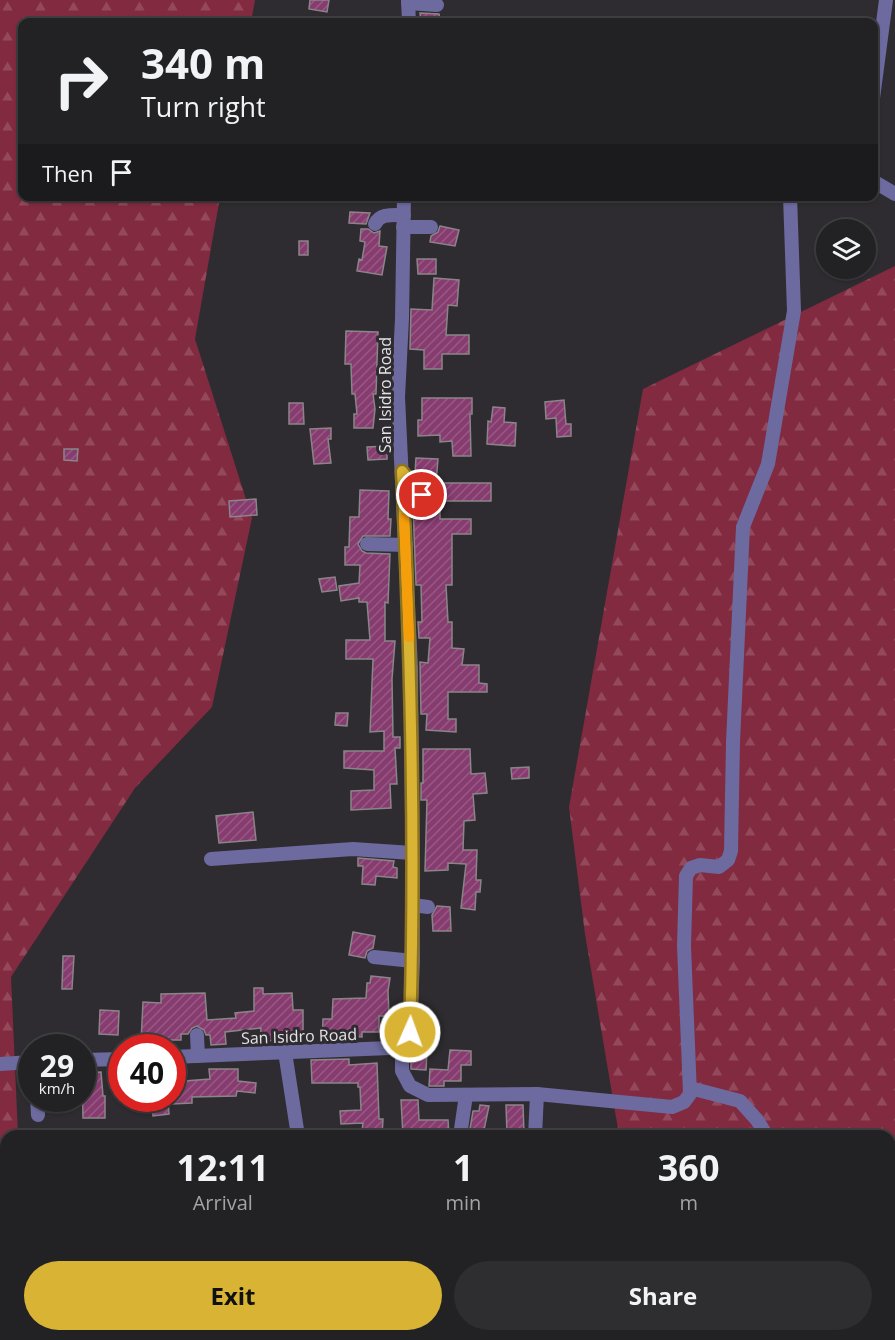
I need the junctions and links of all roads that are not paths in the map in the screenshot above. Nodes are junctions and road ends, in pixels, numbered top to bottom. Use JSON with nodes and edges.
{"nodes":[{"id":1,"x":886,"y":0,"type":"edge"},
{"id":2,"x":408,"y":1,"type":"edge"},
{"id":3,"x":437,"y":5,"type":"dead end"},
{"id":4,"x":409,"y":18,"type":"edge"},
{"id":5,"x":878,"y":60,"type":"edge"},
{"id":6,"x":878,"y":185,"type":"edge"},
{"id":7,"x":895,"y":194,"type":"edge"},
{"id":8,"x":404,"y":201,"type":"edge"},
{"id":9,"x":790,"y":201,"type":"edge"},
{"id":10,"x":404,"y":221,"type":"junction"},
{"id":11,"x":375,"y":224,"type":"dead end"},
{"id":12,"x":431,"y":227,"type":"dead end"},
{"id":13,"x":402,"y":471,"type":"junction"},
{"id":14,"x":422,"y":495,"type":"dead end"},
{"id":15,"x":367,"y":544,"type":"dead end"},
{"id":16,"x":406,"y":544,"type":"junction"},
{"id":17,"x":412,"y":853,"type":"junction"},
{"id":18,"x":211,"y":859,"type":"dead end"},
{"id":19,"x":413,"y":905,"type":"junction"},
{"id":20,"x":428,"y":907,"type":"dead end"},
{"id":21,"x":374,"y":957,"type":"dead end"},
{"id":22,"x":413,"y":961,"type":"junction"},
{"id":23,"x":197,"y":1035,"type":"dead end"},
{"id":24,"x":402,"y":1045,"type":"junction"},
{"id":25,"x":285,"y":1052,"type":"junction"},
{"id":26,"x":186,"y":1056,"type":"edge"},
{"id":27,"x":198,"y":1056,"type":"junction"},
{"id":28,"x":18,"y":1063,"type":"edge"},
{"id":29,"x":0,"y":1064,"type":"edge"},
{"id":30,"x":690,"y":1088,"type":"junction"},
{"id":31,"x":537,"y":1094,"type":"junction"},
{"id":32,"x":466,"y":1095,"type":"junction"},
{"id":33,"x":38,"y":1112,"type":"edge"},
{"id":34,"x":38,"y":1115,"type":"dead end"},
{"id":35,"x":297,"y":1130,"type":"edge"},
{"id":36,"x":461,"y":1130,"type":"edge"},
{"id":37,"x":535,"y":1130,"type":"edge"},
{"id":38,"x":763,"y":1130,"type":"edge"}],
"edges":[{"from":1,"to":5,"type":"street"},
{"from":2,"to":3,"type":"street"},
{"from":2,"to":4,"type":"street"},
{"from":6,"to":7,"type":"street"},
{"from":8,"to":10,"type":"street","name":"San Isidro Road"},
{"from":9,"to":30,"type":"street"},
{"from":10,"to":11,"type":"street"},
{"from":10,"to":12,"type":"street"},
{"from":10,"to":13,"type":"street","name":"San Isidro Road"},
{"from":13,"to":14,"type":"street"},
{"from":13,"to":16,"type":"street","name":"San Isidro Road"},
{"from":15,"to":16,"type":"street"},
{"from":16,"to":17,"type":"street","name":"San Isidro Road"},
{"from":17,"to":18,"type":"street"},
{"from":17,"to":19,"type":"street","name":"San Isidro Road"},
{"from":19,"to":20,"type":"street"},
{"from":19,"to":22,"type":"street","name":"San Isidro Road"},
{"from":21,"to":22,"type":"street"},
{"from":22,"to":24,"type":"street","name":"San Isidro Road"},
{"from":23,"to":27,"type":"street"},
{"from":24,"to":25,"type":"street","name":"San Isidro Road"},
{"from":24,"to":32,"type":"street"},
{"from":25,"to":27,"type":"street","name":"San Isidro Road"},
{"from":25,"to":35,"type":"street"},
{"from":26,"to":27,"type":"street","name":"San Isidro Road"},
{"from":28,"to":29,"type":"street"},
{"from":30,"to":31,"type":"street"},
{"from":30,"to":38,"type":"street"},
{"from":31,"to":32,"type":"street"},
{"from":31,"to":37,"type":"street"},
{"from":32,"to":36,"type":"street"},
{"from":33,"to":34,"type":"street"}]}
